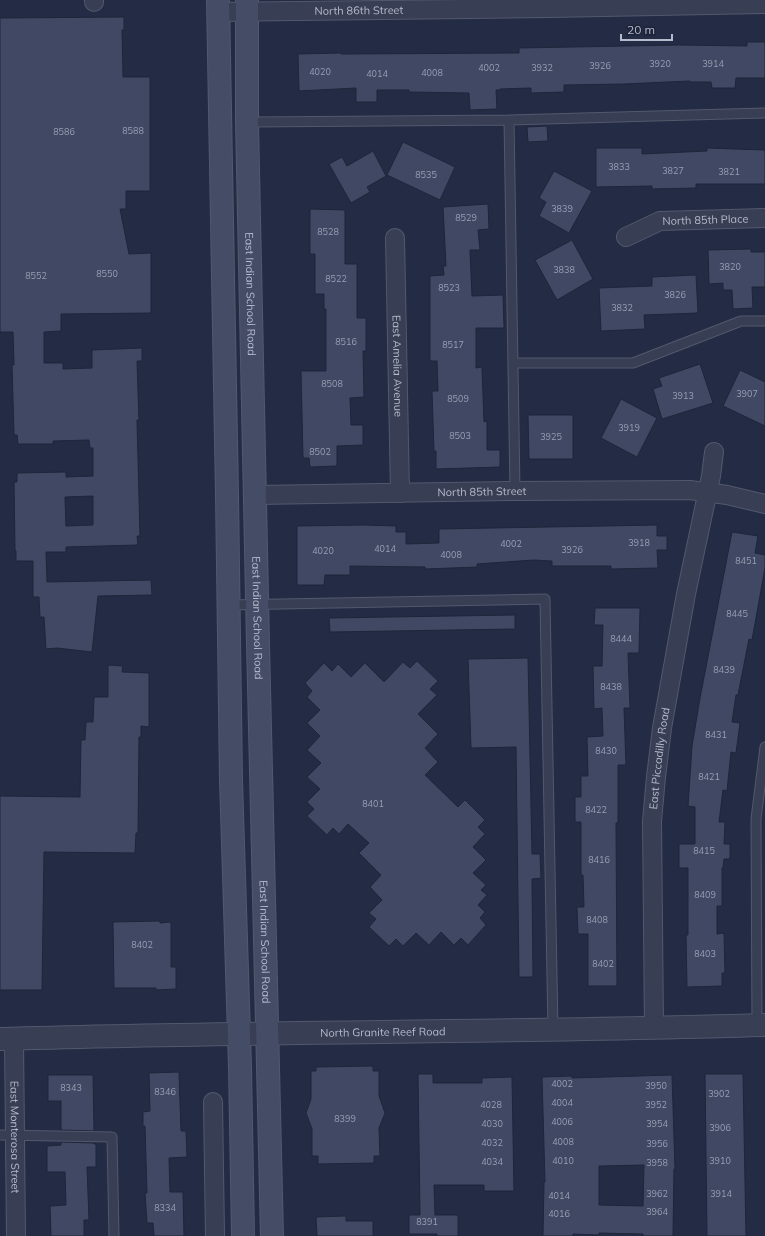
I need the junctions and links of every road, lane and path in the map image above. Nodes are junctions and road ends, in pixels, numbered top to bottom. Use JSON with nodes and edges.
{"nodes":[{"id":1,"x":765,"y":4,"type":"edge"},
{"id":2,"x":218,"y":6,"type":"edge"},
{"id":3,"x":247,"y":6,"type":"edge"},
{"id":4,"x":765,"y":113,"type":"edge"},
{"id":5,"x":509,"y":120,"type":"junction"},
{"id":6,"x":247,"y":122,"type":"junction"},
{"id":7,"x":765,"y":218,"type":"edge"},
{"id":8,"x":626,"y":237,"type":"dead end"},
{"id":9,"x":396,"y":238,"type":"dead end"},
{"id":10,"x":765,"y":321,"type":"edge"},
{"id":11,"x":513,"y":363,"type":"junction"},
{"id":12,"x":714,"y":452,"type":"dead end"},
{"id":13,"x":515,"y":491,"type":"junction"},
{"id":14,"x":707,"y":492,"type":"junction"},
{"id":15,"x":400,"y":493,"type":"junction"},
{"id":16,"x":256,"y":495,"type":"junction"},
{"id":17,"x":765,"y":504,"type":"edge"},
{"id":18,"x":228,"y":605,"type":"junction"},
{"id":19,"x":258,"y":605,"type":"junction"},
{"id":20,"x":765,"y":747,"type":"edge"},
{"id":21,"x":761,"y":1025,"type":"edge"},
{"id":22,"x":654,"y":1028,"type":"junction"},
{"id":23,"x":553,"y":1030,"type":"junction"},
{"id":24,"x":239,"y":1034,"type":"junction"},
{"id":25,"x":267,"y":1034,"type":"junction"},
{"id":26,"x":7,"y":1039,"type":"edge"},
{"id":27,"x":213,"y":1102,"type":"dead end"},
{"id":28,"x":213,"y":1127,"type":"junction"},
{"id":29,"x":241,"y":1127,"type":"junction"},
{"id":30,"x":7,"y":1135,"type":"edge"},
{"id":31,"x":16,"y":1236,"type":"edge"},
{"id":32,"x":114,"y":1236,"type":"edge"},
{"id":33,"x":215,"y":1236,"type":"edge"},
{"id":34,"x":243,"y":1236,"type":"edge"},
{"id":35,"x":272,"y":1236,"type":"edge"}],
"edges":[{"from":1,"to":3,"type":"street","name":"North 86th Street"},
{"from":2,"to":3,"type":"street","name":"North 86th Street"},
{"from":2,"to":18,"type":"main road"},
{"from":3,"to":6,"type":"main road","name":"East Indian School Road"},
{"from":4,"to":5,"type":"lane"},
{"from":5,"to":6,"type":"lane"},
{"from":5,"to":11,"type":"lane"},
{"from":6,"to":16,"type":"main road","name":"East Indian School Road"},
{"from":7,"to":8,"type":"street","name":"North 85th Place"},
{"from":9,"to":15,"type":"street","name":"East Amelia Avenue"},
{"from":10,"to":11,"type":"lane"},
{"from":11,"to":13,"type":"lane"},
{"from":12,"to":14,"type":"street"},
{"from":13,"to":14,"type":"street","name":"North 85th Street"},
{"from":13,"to":15,"type":"street","name":"North 85th Street"},
{"from":14,"to":17,"type":"street","name":"North 85th Street"},
{"from":14,"to":22,"type":"street","name":"East Piccadilly Road"},
{"from":15,"to":16,"type":"street","name":"North 85th Street"},
{"from":16,"to":19,"type":"main road","name":"East Indian School Road"},
{"from":18,"to":19,"type":"lane"},
{"from":18,"to":24,"type":"main road"},
{"from":19,"to":23,"type":"lane"},
{"from":19,"to":25,"type":"main road","name":"East Indian School Road"},
{"from":20,"to":21,"type":"lane"},
{"from":21,"to":22,"type":"street","name":"North Granite Reef Road"},
{"from":22,"to":23,"type":"street","name":"North Granite Reef Road"},
{"from":23,"to":25,"type":"street","name":"North Granite Reef Road"},
{"from":24,"to":25,"type":"street","name":"North Granite Reef Road"},
{"from":24,"to":26,"type":"street","name":"North Granite Reef Road"},
{"from":24,"to":29,"type":"main road"},
{"from":25,"to":35,"type":"main road","name":"East Indian School Road"},
{"from":26,"to":30,"type":"street","name":"East Monterosa Street"},
{"from":27,"to":28,"type":"street"},
{"from":28,"to":29,"type":"street"},
{"from":28,"to":33,"type":"street"},
{"from":29,"to":34,"type":"main road"},
{"from":30,"to":31,"type":"street","name":"East Monterosa Street"},
{"from":30,"to":32,"type":"lane"}]}
